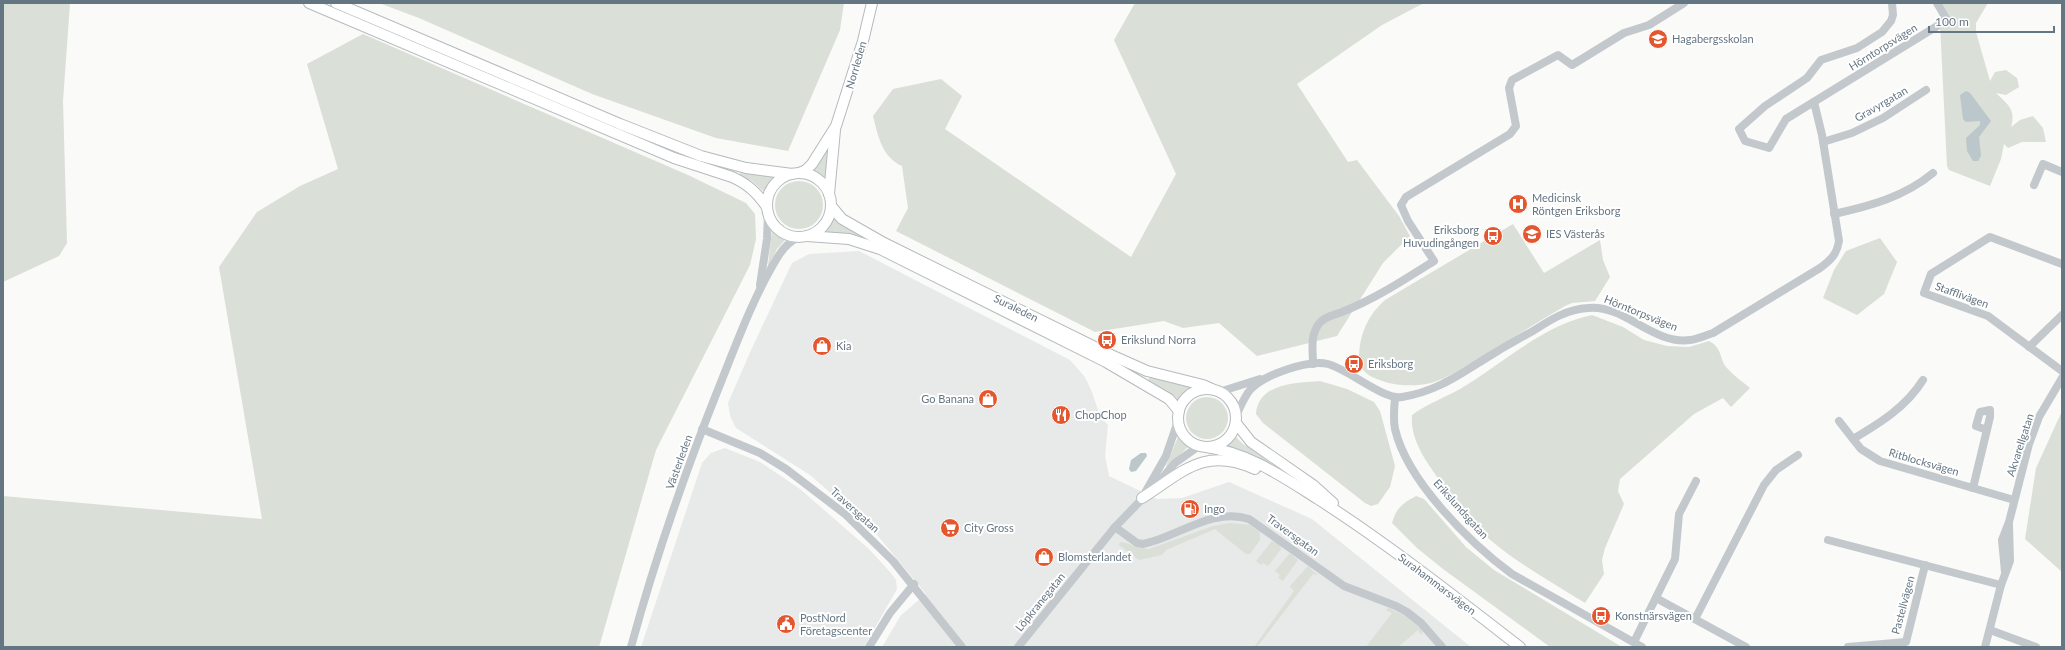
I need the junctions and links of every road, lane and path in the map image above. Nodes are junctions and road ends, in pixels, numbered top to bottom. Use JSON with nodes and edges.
{"nodes":[{"id":1,"x":309,"y":3,"type":"edge"},
{"id":2,"x":336,"y":3,"type":"edge"},
{"id":3,"x":872,"y":3,"type":"edge"},
{"id":4,"x":1684,"y":3,"type":"edge"},
{"id":5,"x":1892,"y":3,"type":"edge"},
{"id":6,"x":1937,"y":3,"type":"edge"},
{"id":7,"x":1926,"y":90,"type":"dead end"},
{"id":8,"x":1814,"y":102,"type":"junction"},
{"id":9,"x":836,"y":126,"type":"junction"},
{"id":10,"x":1823,"y":142,"type":"junction"},
{"id":11,"x":2062,"y":172,"type":"edge"},
{"id":12,"x":796,"y":173,"type":"junction"},
{"id":13,"x":1933,"y":173,"type":"dead end"},
{"id":14,"x":2034,"y":185,"type":"dead end"},
{"id":15,"x":829,"y":194,"type":"junction"},
{"id":16,"x":831,"y":206,"type":"junction"},
{"id":17,"x":767,"y":211,"type":"junction"},
{"id":18,"x":1834,"y":214,"type":"junction"},
{"id":19,"x":803,"y":237,"type":"junction"},
{"id":20,"x":2062,"y":264,"type":"edge"},
{"id":21,"x":760,"y":290,"type":"junction"},
{"id":22,"x":2062,"y":315,"type":"edge"},
{"id":23,"x":2029,"y":346,"type":"junction"},
{"id":24,"x":1314,"y":364,"type":"junction"},
{"id":25,"x":2062,"y":371,"type":"edge"},
{"id":26,"x":1268,"y":376,"type":"junction"},
{"id":27,"x":2062,"y":378,"type":"edge"},
{"id":28,"x":1923,"y":380,"type":"dead end"},
{"id":29,"x":1216,"y":391,"type":"junction"},
{"id":30,"x":1395,"y":398,"type":"junction"},
{"id":31,"x":1178,"y":416,"type":"junction"},
{"id":32,"x":1236,"y":420,"type":"junction"},
{"id":33,"x":1839,"y":421,"type":"dead end"},
{"id":34,"x":702,"y":429,"type":"junction"},
{"id":35,"x":1987,"y":430,"type":"dead end"},
{"id":36,"x":1853,"y":439,"type":"junction"},
{"id":37,"x":1203,"y":446,"type":"junction"},
{"id":38,"x":1798,"y":455,"type":"dead end"},
{"id":39,"x":1696,"y":481,"type":"dead end"},
{"id":40,"x":1973,"y":488,"type":"junction"},
{"id":41,"x":1142,"y":498,"type":"junction"},
{"id":42,"x":2014,"y":500,"type":"junction"},
{"id":43,"x":1354,"y":522,"type":"junction"},
{"id":44,"x":1115,"y":527,"type":"junction"},
{"id":45,"x":1828,"y":540,"type":"dead end"},
{"id":46,"x":1925,"y":565,"type":"junction"},
{"id":47,"x":914,"y":584,"type":"junction"},
{"id":48,"x":2001,"y":585,"type":"junction"},
{"id":49,"x":1656,"y":598,"type":"junction"},
{"id":50,"x":1695,"y":619,"type":"junction"},
{"id":51,"x":1990,"y":630,"type":"junction"},
{"id":52,"x":1634,"y":642,"type":"junction"},
{"id":53,"x":631,"y":647,"type":"edge"},
{"id":54,"x":868,"y":647,"type":"edge"},
{"id":55,"x":962,"y":647,"type":"edge"},
{"id":56,"x":1018,"y":647,"type":"edge"},
{"id":57,"x":1442,"y":647,"type":"edge"},
{"id":58,"x":1520,"y":647,"type":"edge"},
{"id":59,"x":1642,"y":647,"type":"edge"},
{"id":60,"x":1746,"y":647,"type":"edge"},
{"id":61,"x":1848,"y":647,"type":"edge"},
{"id":62,"x":1985,"y":647,"type":"edge"},
{"id":63,"x":2036,"y":647,"type":"edge"}],
"edges":[{"from":1,"to":17,"type":"main road"},
{"from":2,"to":12,"type":"main road"},
{"from":3,"to":9,"type":"main road","name":"Norrleden"},
{"from":4,"to":24,"type":"street"},
{"from":5,"to":8,"type":"street","name":"Hörntorpsvägen"},
{"from":6,"to":8,"type":"street","name":"Hörntorpsvägen"},
{"from":7,"to":10,"type":"street","name":"Gravyrgatan"},
{"from":8,"to":10,"type":"street","name":"Hörntorpsvägen"},
{"from":9,"to":12,"type":"main road","name":"Norrleden"},
{"from":9,"to":15,"type":"main road","name":"Norrleden"},
{"from":10,"to":18,"type":"street","name":"Hörntorpsvägen"},
{"from":11,"to":14,"type":"street"},
{"from":12,"to":15,"type":"main road"},
{"from":12,"to":17,"type":"main road"},
{"from":13,"to":18,"type":"street"},
{"from":15,"to":16,"type":"main road"},
{"from":16,"to":19,"type":"main road"},
{"from":16,"to":29,"type":"main road","name":"Suraleden"},
{"from":17,"to":19,"type":"main road"},
{"from":17,"to":21,"type":"street","name":"Västerleden"},
{"from":18,"to":30,"type":"street","name":"Hörntorpsvägen"},
{"from":19,"to":21,"type":"street","name":"Västerleden"},
{"from":19,"to":31,"type":"main road","name":"Suraleden"},
{"from":20,"to":23,"type":"street","name":"Stafflivägen"},
{"from":21,"to":34,"type":"street","name":"Västerleden"},
{"from":22,"to":23,"type":"street"},
{"from":23,"to":25,"type":"street","name":"Stafflivägen"},
{"from":24,"to":26,"type":"street"},
{"from":24,"to":30,"type":"street"},
{"from":26,"to":29,"type":"street"},
{"from":26,"to":32,"type":"street"},
{"from":27,"to":42,"type":"street","name":"Akvarellgatan"},
{"from":28,"to":36,"type":"street"},
{"from":29,"to":31,"type":"main road"},
{"from":29,"to":32,"type":"main road"},
{"from":30,"to":52,"type":"street","name":"Erikslundsgatan"},
{"from":31,"to":37,"type":"main road"},
{"from":31,"to":41,"type":"street","name":"Löpkranegatan"},
{"from":32,"to":37,"type":"main road"},
{"from":32,"to":43,"type":"main road","name":"Surahammarsvägen"},
{"from":33,"to":36,"type":"street","name":"Ritblocksvägen"},
{"from":34,"to":47,"type":"street","name":"Traversgatan"},
{"from":34,"to":53,"type":"street","name":"Västerleden"},
{"from":35,"to":40,"type":"street"},
{"from":36,"to":40,"type":"street","name":"Ritblocksvägen"},
{"from":37,"to":41,"type":"street","name":"Löpkranegatan"},
{"from":37,"to":43,"type":"main road","name":"Surahammarsvägen"},
{"from":38,"to":50,"type":"street"},
{"from":39,"to":49,"type":"street"},
{"from":40,"to":42,"type":"street","name":"Ritblocksvägen"},
{"from":41,"to":43,"type":"main road"},
{"from":41,"to":44,"type":"street","name":"Löpkranegatan"},
{"from":42,"to":48,"type":"street","name":"Akvarellgatan"},
{"from":43,"to":58,"type":"main road","name":"Surahammarsvägen"},
{"from":44,"to":56,"type":"street","name":"Löpkranegatan"},
{"from":44,"to":57,"type":"street","name":"Traversgatan"},
{"from":45,"to":46,"type":"street","name":"Pastellvägen"},
{"from":46,"to":48,"type":"street","name":"Pastellvägen"},
{"from":46,"to":61,"type":"street","name":"Pastellvägen"},
{"from":47,"to":54,"type":"street"},
{"from":47,"to":55,"type":"street","name":"Traversgatan"},
{"from":48,"to":51,"type":"street","name":"Akvarellgatan"},
{"from":49,"to":50,"type":"street"},
{"from":49,"to":52,"type":"street"},
{"from":50,"to":60,"type":"street"},
{"from":51,"to":62,"type":"street","name":"Akvarellgatan"},
{"from":51,"to":63,"type":"street"},
{"from":52,"to":59,"type":"street","name":"Erikslundsgatan"}]}
